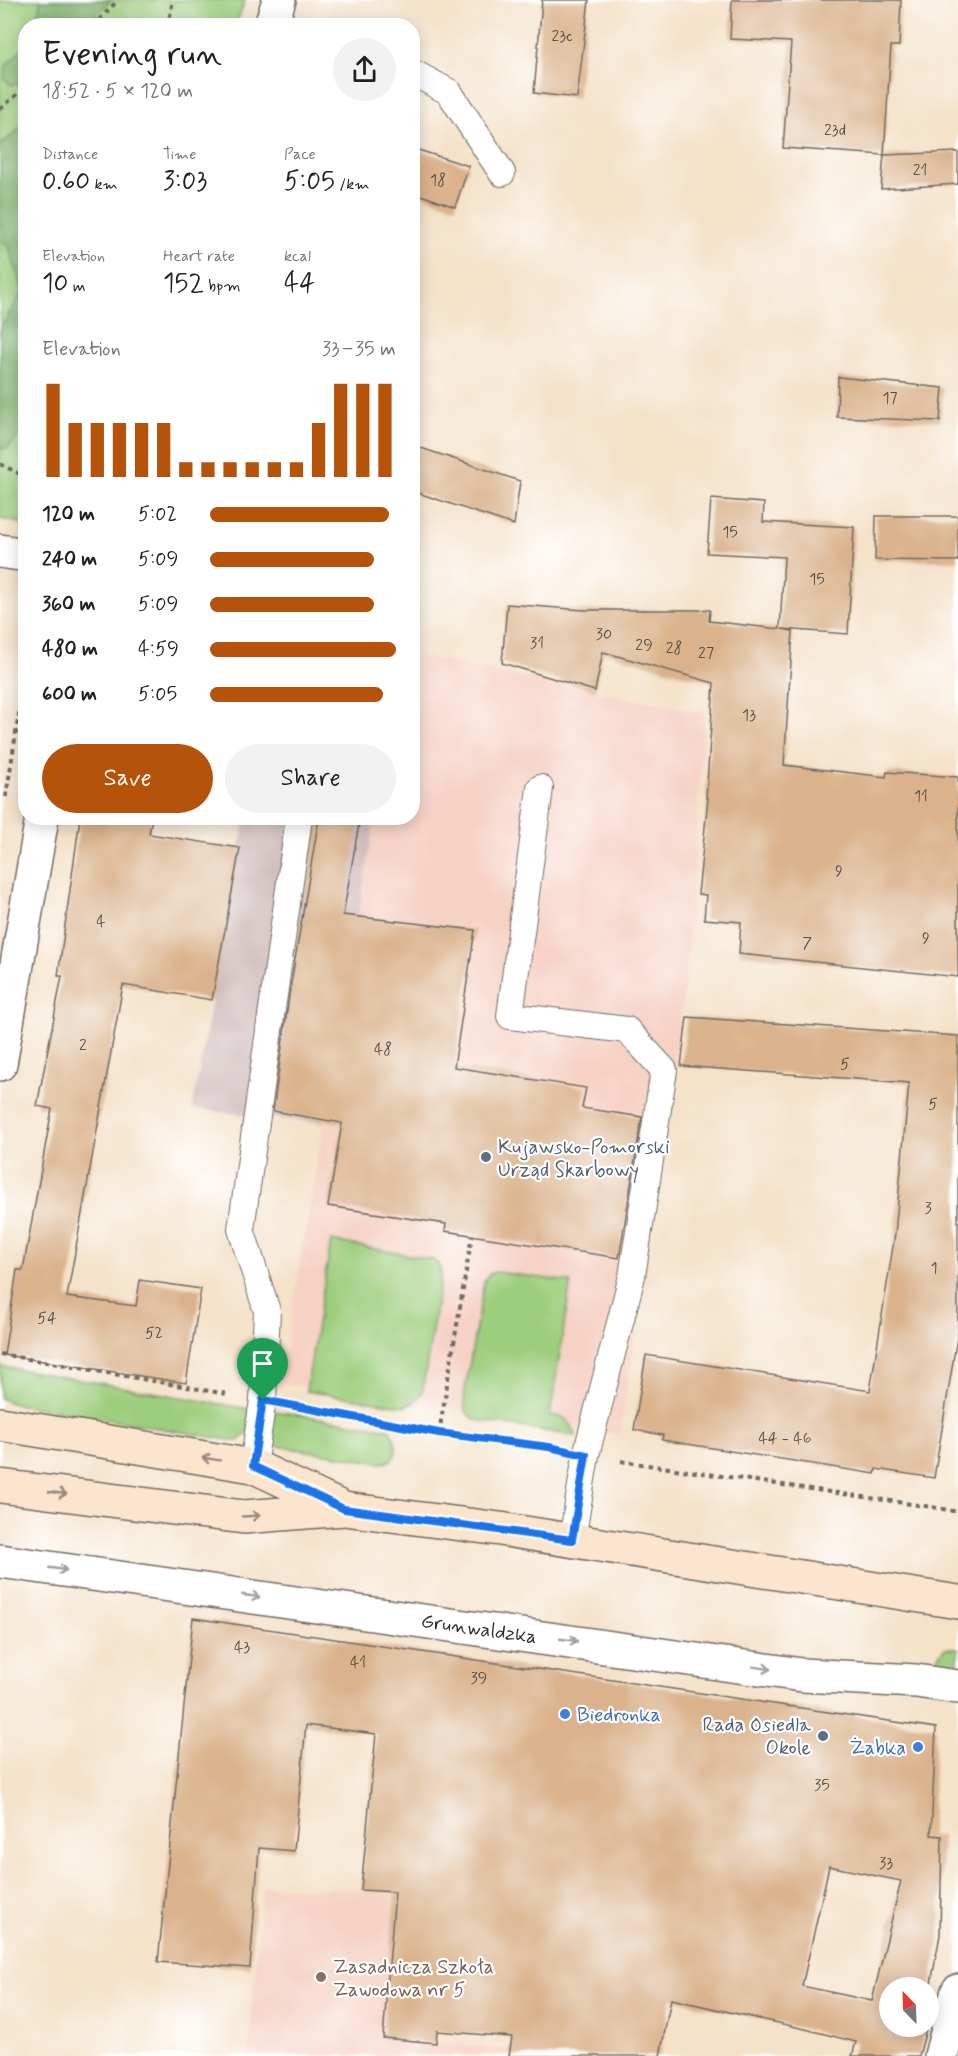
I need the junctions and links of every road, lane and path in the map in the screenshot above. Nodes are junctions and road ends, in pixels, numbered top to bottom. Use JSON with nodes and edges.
{"nodes":[{"id":1,"x":118,"y":0,"type":"edge"},
{"id":2,"x":173,"y":0,"type":"edge"},
{"id":3,"x":101,"y":18,"type":"edge"},
{"id":4,"x":170,"y":18,"type":"edge"},
{"id":5,"x":420,"y":77,"type":"edge"},
{"id":6,"x":18,"y":94,"type":"edge"},
{"id":7,"x":0,"y":109,"type":"edge"},
{"id":8,"x":502,"y":173,"type":"dead end"},
{"id":9,"x":0,"y":464,"type":"edge"},
{"id":10,"x":18,"y":473,"type":"edge"},
{"id":11,"x":0,"y":550,"type":"edge"},
{"id":12,"x":18,"y":553,"type":"edge"},
{"id":13,"x":18,"y":718,"type":"edge"},
{"id":14,"x":540,"y":788,"type":"dead end"},
{"id":15,"x":5,"y":798,"type":"dead end"},
{"id":16,"x":41,"y":825,"type":"edge"},
{"id":17,"x":298,"y":825,"type":"edge"},
{"id":18,"x":0,"y":1064,"type":"edge"},
{"id":19,"x":472,"y":1235,"type":"dead end"},
{"id":20,"x":0,"y":1353,"type":"edge"},
{"id":21,"x":263,"y":1400,"type":"junction"},
{"id":22,"x":0,"y":1424,"type":"edge"},
{"id":23,"x":439,"y":1433,"type":"junction"},
{"id":24,"x":586,"y":1455,"type":"junction"},
{"id":25,"x":253,"y":1466,"type":"junction"},
{"id":26,"x":0,"y":1486,"type":"edge"},
{"id":27,"x":344,"y":1509,"type":"junction"},
{"id":28,"x":958,"y":1512,"type":"edge"},
{"id":29,"x":572,"y":1540,"type":"junction"},
{"id":30,"x":0,"y":1561,"type":"edge"},
{"id":31,"x":958,"y":1602,"type":"edge"},
{"id":32,"x":958,"y":1687,"type":"edge"},
{"id":33,"x":958,"y":1991,"type":"edge"},
{"id":34,"x":941,"y":2056,"type":"edge"}],
"edges":[{"from":1,"to":3,"type":"path"},
{"from":2,"to":4,"type":"path"},
{"from":5,"to":8,"type":"lane"},
{"from":6,"to":7,"type":"path"},
{"from":9,"to":10,"type":"path"},
{"from":11,"to":12,"type":"street"},
{"from":13,"to":15,"type":"path"},
{"from":14,"to":24,"type":"lane"},
{"from":16,"to":18,"type":"street"},
{"from":17,"to":21,"type":"lane"},
{"from":19,"to":23,"type":"path"},
{"from":20,"to":21,"type":"path"},
{"from":21,"to":23,"type":"path"},
{"from":21,"to":25,"type":"lane"},
{"from":25,"to":22,"type":"main road","one_way":true},
{"from":23,"to":24,"type":"path"},
{"from":24,"to":28,"type":"path"},
{"from":24,"to":29,"type":"lane"},
{"from":25,"to":27,"type":"main road"},
{"from":26,"to":27,"type":"main road","one_way":true},
{"from":27,"to":29,"type":"main road"},
{"from":29,"to":31,"type":"main road"},
{"from":30,"to":32,"type":"street","name":"Grunwaldzka","one_way":true},
{"from":33,"to":34,"type":"street"}]}
